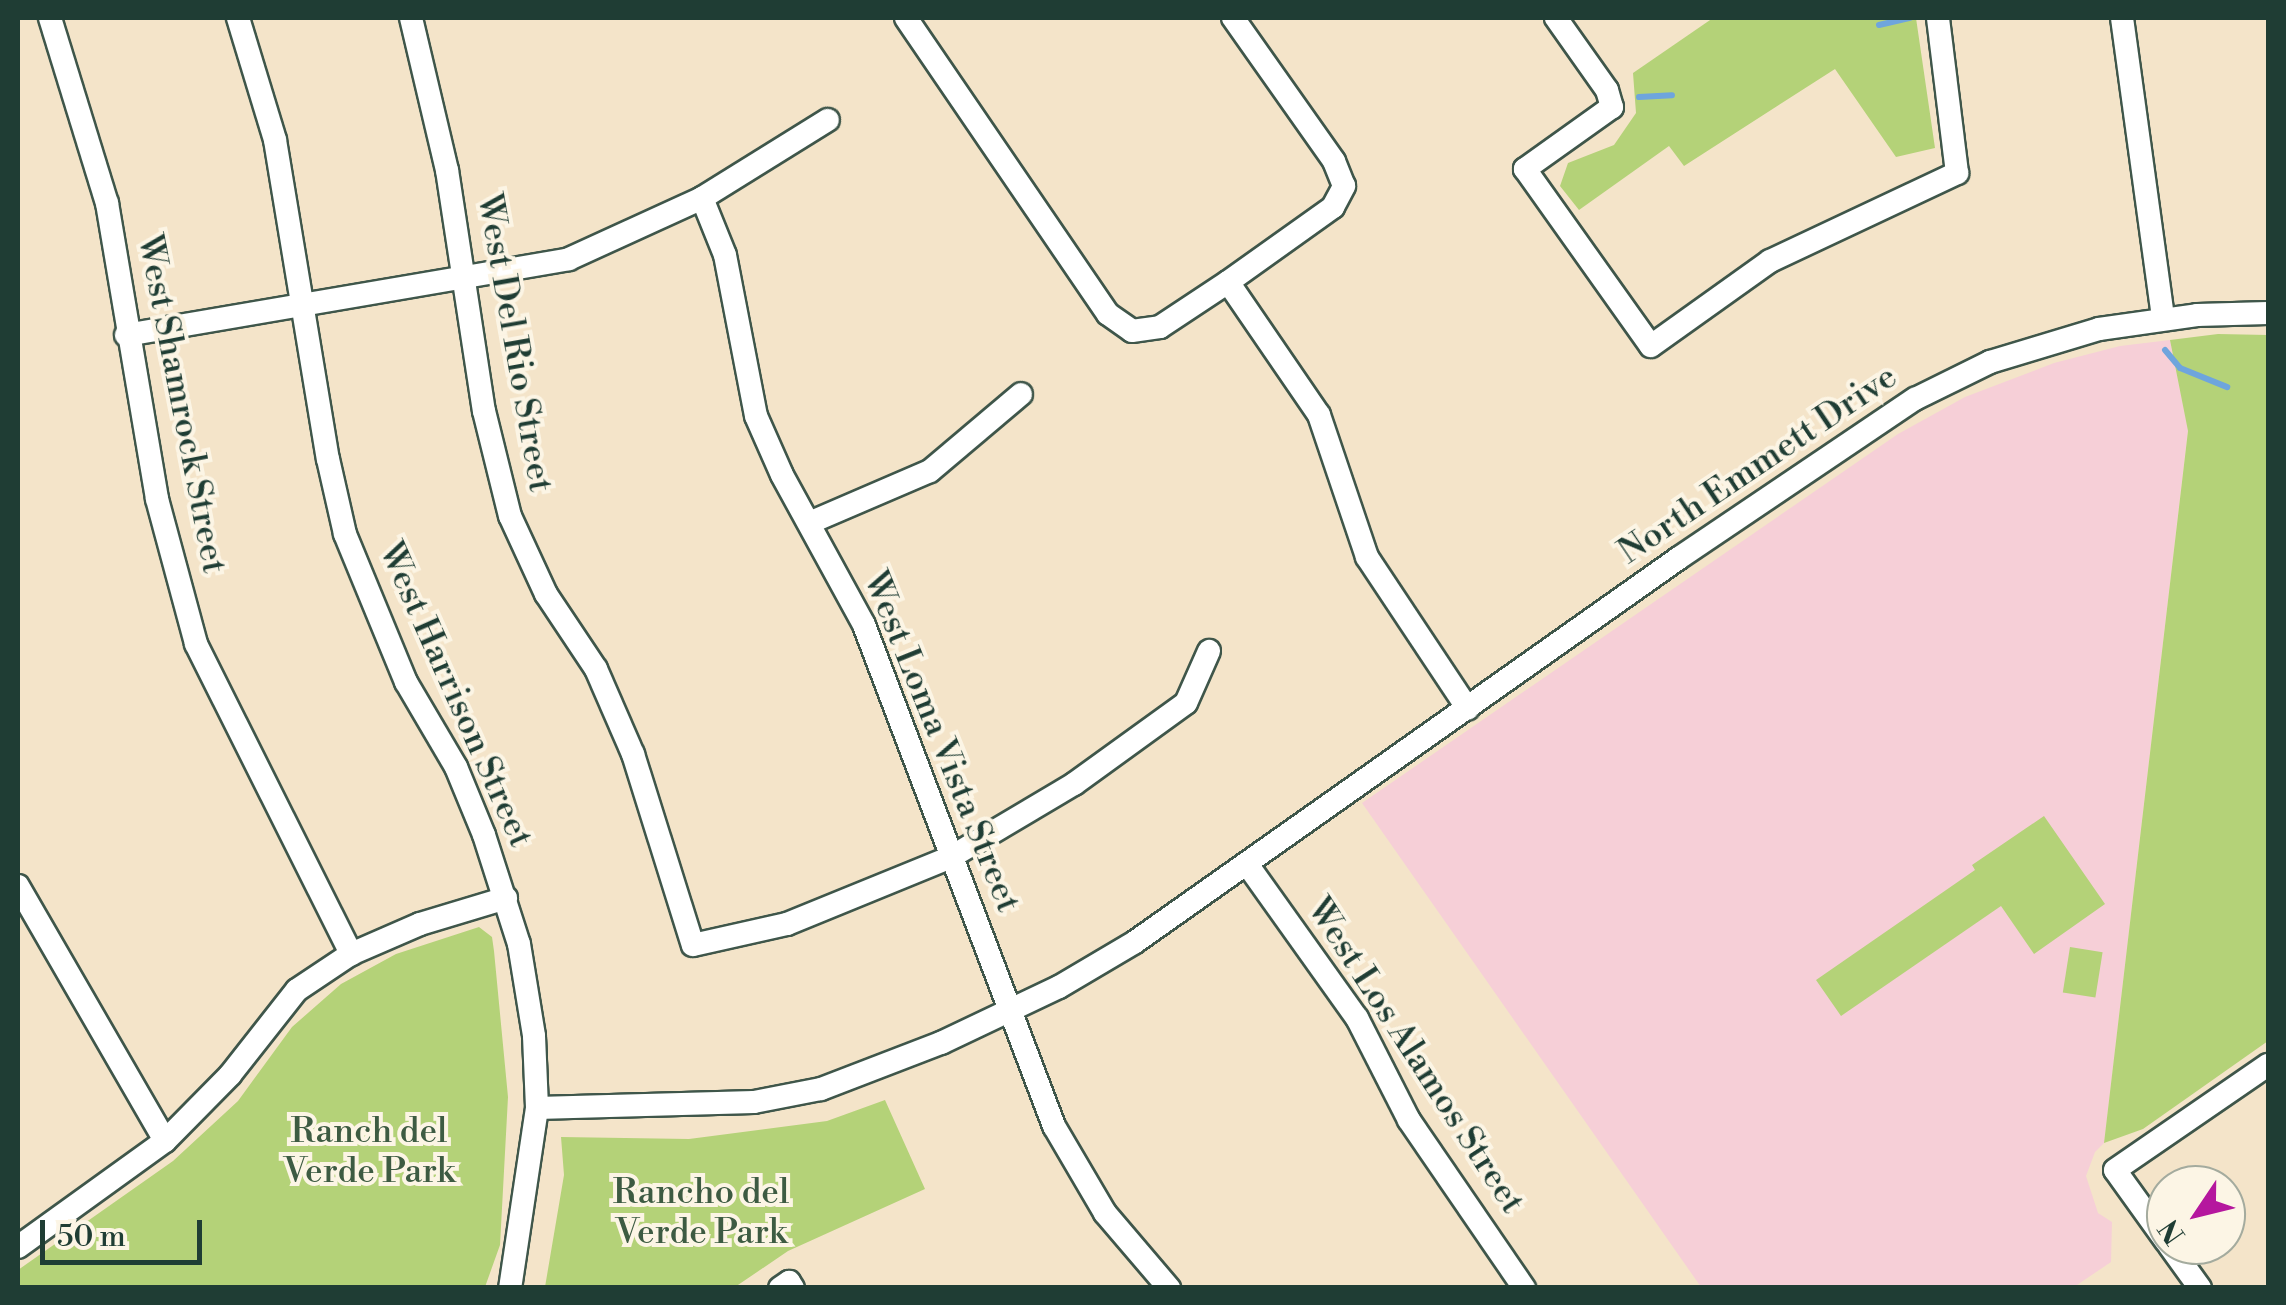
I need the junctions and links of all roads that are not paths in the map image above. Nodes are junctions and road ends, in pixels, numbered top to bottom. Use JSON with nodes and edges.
{"nodes":[{"id":1,"x":50,"y":18,"type":"edge"},
{"id":2,"x":238,"y":18,"type":"edge"},
{"id":3,"x":411,"y":18,"type":"edge"},
{"id":4,"x":906,"y":18,"type":"edge"},
{"id":5,"x":1234,"y":18,"type":"edge"},
{"id":6,"x":1556,"y":18,"type":"edge"},
{"id":7,"x":1938,"y":18,"type":"edge"},
{"id":8,"x":2122,"y":18,"type":"edge"},
{"id":9,"x":828,"y":120,"type":"dead end"},
{"id":10,"x":702,"y":198,"type":"junction"},
{"id":11,"x":464,"y":280,"type":"junction"},
{"id":12,"x":1228,"y":282,"type":"junction"},
{"id":13,"x":304,"y":304,"type":"junction"},
{"id":14,"x":2268,"y":314,"type":"edge"},
{"id":15,"x":2163,"y":318,"type":"junction"},
{"id":16,"x":126,"y":335,"type":"junction"},
{"id":17,"x":1021,"y":394,"type":"dead end"},
{"id":18,"x":809,"y":523,"type":"junction"},
{"id":19,"x":1208,"y":651,"type":"dead end"},
{"id":20,"x":1468,"y":709,"type":"junction"},
{"id":21,"x":952,"y":857,"type":"junction"},
{"id":22,"x":1246,"y":864,"type":"junction"},
{"id":23,"x":18,"y":886,"type":"edge"},
{"id":24,"x":506,"y":898,"type":"junction"},
{"id":25,"x":25,"y":923,"type":"edge"},
{"id":26,"x":351,"y":954,"type":"junction"},
{"id":27,"x":1010,"y":1012,"type":"junction"},
{"id":28,"x":2268,"y":1065,"type":"edge"},
{"id":29,"x":537,"y":1108,"type":"junction"},
{"id":30,"x":166,"y":1141,"type":"junction"},
{"id":31,"x":2146,"y":1214,"type":"edge"},
{"id":32,"x":18,"y":1247,"type":"edge"},
{"id":33,"x":2183,"y":1265,"type":"edge"},
{"id":34,"x":510,"y":1288,"type":"edge"},
{"id":35,"x":1170,"y":1288,"type":"edge"},
{"id":36,"x":1524,"y":1288,"type":"edge"},
{"id":37,"x":2200,"y":1288,"type":"edge"}],
"edges":[{"from":1,"to":16,"type":"street","name":"West Shamrock Street"},
{"from":2,"to":13,"type":"street","name":"West Harrison Street"},
{"from":3,"to":11,"type":"street","name":"West Del Rio Street"},
{"from":4,"to":12,"type":"street"},
{"from":5,"to":12,"type":"street"},
{"from":6,"to":7,"type":"street"},
{"from":8,"to":15,"type":"street"},
{"from":9,"to":10,"type":"street"},
{"from":10,"to":11,"type":"street"},
{"from":10,"to":18,"type":"street","name":"West Loma Vista Street"},
{"from":11,"to":13,"type":"street"},
{"from":11,"to":21,"type":"street","name":"West Del Rio Street"},
{"from":12,"to":20,"type":"street"},
{"from":13,"to":16,"type":"street"},
{"from":13,"to":24,"type":"street","name":"West Harrison Street"},
{"from":14,"to":15,"type":"street","name":"North Emmett Drive"},
{"from":15,"to":20,"type":"street","name":"North Emmett Drive"},
{"from":16,"to":26,"type":"street","name":"West Shamrock Street"},
{"from":17,"to":18,"type":"street"},
{"from":18,"to":21,"type":"street","name":"West Loma Vista Street"},
{"from":19,"to":21,"type":"street"},
{"from":20,"to":22,"type":"street","name":"North Emmett Drive"},
{"from":21,"to":27,"type":"street","name":"West Loma Vista Street"},
{"from":22,"to":27,"type":"street","name":"North Emmett Drive"},
{"from":22,"to":36,"type":"street","name":"West Los Alamos Street"},
{"from":23,"to":25,"type":"street"},
{"from":24,"to":26,"type":"street"},
{"from":24,"to":29,"type":"street","name":"West Harrison Street"},
{"from":25,"to":30,"type":"street"},
{"from":26,"to":30,"type":"street"},
{"from":27,"to":29,"type":"street","name":"North Emmett Drive"},
{"from":27,"to":35,"type":"street","name":"West Loma Vista Street"},
{"from":28,"to":31,"type":"street"},
{"from":29,"to":34,"type":"street","name":"West Harrison Street"},
{"from":30,"to":32,"type":"street"},
{"from":33,"to":37,"type":"street"}]}
